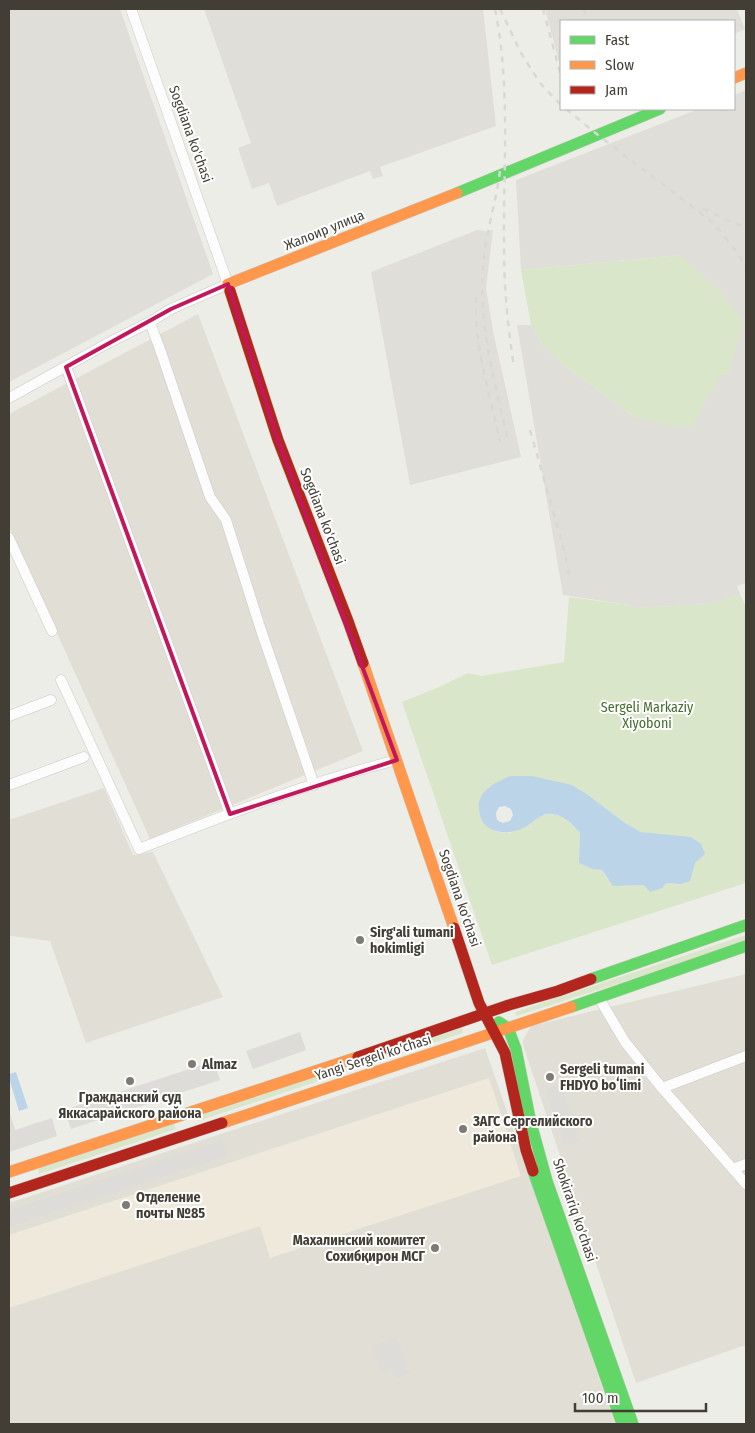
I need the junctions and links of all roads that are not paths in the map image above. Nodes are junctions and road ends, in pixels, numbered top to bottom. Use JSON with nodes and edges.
{"nodes":[{"id":1,"x":131,"y":9,"type":"edge"},
{"id":2,"x":658,"y":110,"type":"edge"},
{"id":3,"x":228,"y":284,"type":"junction"},
{"id":4,"x":150,"y":322,"type":"junction"},
{"id":5,"x":66,"y":367,"type":"junction"},
{"id":6,"x":9,"y":398,"type":"edge"},
{"id":7,"x":9,"y":538,"type":"edge"},
{"id":8,"x":52,"y":631,"type":"dead end"},
{"id":9,"x":61,"y":680,"type":"dead end"},
{"id":10,"x":50,"y":700,"type":"dead end"},
{"id":11,"x":9,"y":716,"type":"edge"},
{"id":12,"x":84,"y":757,"type":"dead end"},
{"id":13,"x":397,"y":760,"type":"junction"},
{"id":14,"x":9,"y":785,"type":"edge"},
{"id":15,"x":314,"y":785,"type":"junction"},
{"id":16,"x":230,"y":814,"type":"junction"},
{"id":17,"x":746,"y":925,"type":"edge"},
{"id":18,"x":746,"y":946,"type":"edge"},
{"id":19,"x":599,"y":998,"type":"junction"},
{"id":20,"x":485,"y":1014,"type":"junction"},
{"id":21,"x":508,"y":1028,"type":"junction"},
{"id":22,"x":494,"y":1032,"type":"junction"},
{"id":23,"x":746,"y":1056,"type":"edge"},
{"id":24,"x":662,"y":1088,"type":"junction"},
{"id":25,"x":192,"y":1112,"type":"junction"},
{"id":26,"x":198,"y":1131,"type":"junction"},
{"id":27,"x":746,"y":1164,"type":"edge"},
{"id":28,"x":21,"y":1168,"type":"junction"},
{"id":29,"x":733,"y":1169,"type":"junction"},
{"id":30,"x":9,"y":1172,"type":"edge"},
{"id":31,"x":746,"y":1184,"type":"edge"},
{"id":32,"x":28,"y":1187,"type":"junction"},
{"id":33,"x":9,"y":1193,"type":"edge"},
{"id":34,"x":622,"y":1424,"type":"edge"},
{"id":35,"x":633,"y":1424,"type":"edge"}],
"edges":[{"from":1,"to":3,"type":"street","name":"Sogdiana ko'chasi"},
{"from":2,"to":3,"type":"main road","name":"Жалоир улица"},
{"from":3,"to":4,"type":"street","name":"Жалоир улица"},
{"from":3,"to":13,"type":"main road","name":"Sogdiana ko'chasi"},
{"from":4,"to":5,"type":"street","name":"Жалоир улица"},
{"from":4,"to":15,"type":"street"},
{"from":5,"to":6,"type":"street","name":"Жалоир улица"},
{"from":5,"to":16,"type":"street"},
{"from":7,"to":8,"type":"street"},
{"from":9,"to":16,"type":"street"},
{"from":10,"to":11,"type":"street"},
{"from":12,"to":14,"type":"street"},
{"from":13,"to":15,"type":"street"},
{"from":13,"to":20,"type":"main road","name":"Sogdiana ko'chasi"},
{"from":15,"to":16,"type":"street"},
{"from":17,"to":20,"type":"main road","name":"Yangi Sergeli ko'chasi"},
{"from":18,"to":19,"type":"main road","name":"Yangi Sergeli ko'chasi"},
{"from":19,"to":21,"type":"main road","name":"Yangi Sergeli ko'chasi"},
{"from":19,"to":24,"type":"street"},
{"from":20,"to":21,"type":"main road"},
{"from":20,"to":22,"type":"main road","name":"Sogdiana ko'chasi"},
{"from":20,"to":25,"type":"main road","name":"Yangi Sergeli ko'chasi"},
{"from":21,"to":22,"type":"main road","name":"Yangi Sergeli ko'chasi"},
{"from":21,"to":35,"type":"main road","name":"Shokirariq ko'chasi"},
{"from":22,"to":26,"type":"main road","name":"Yangi Sergeli ko'chasi"},
{"from":22,"to":34,"type":"main road","name":"Shokirariq ko'chasi"},
{"from":23,"to":24,"type":"street"},
{"from":24,"to":29,"type":"street"},
{"from":25,"to":26,"type":"main road"},
{"from":25,"to":28,"type":"main road","name":"Yangi Sergeli ko'chasi"},
{"from":26,"to":32,"type":"main road","name":"Yangi Sergeli ko'chasi"},
{"from":27,"to":29,"type":"street"},
{"from":28,"to":30,"type":"main road","name":"Yangi Sergeli ko'chasi"},
{"from":28,"to":32,"type":"main road"},
{"from":29,"to":31,"type":"street"},
{"from":32,"to":33,"type":"main road","name":"Yangi Sergeli ko'chasi"}]}
